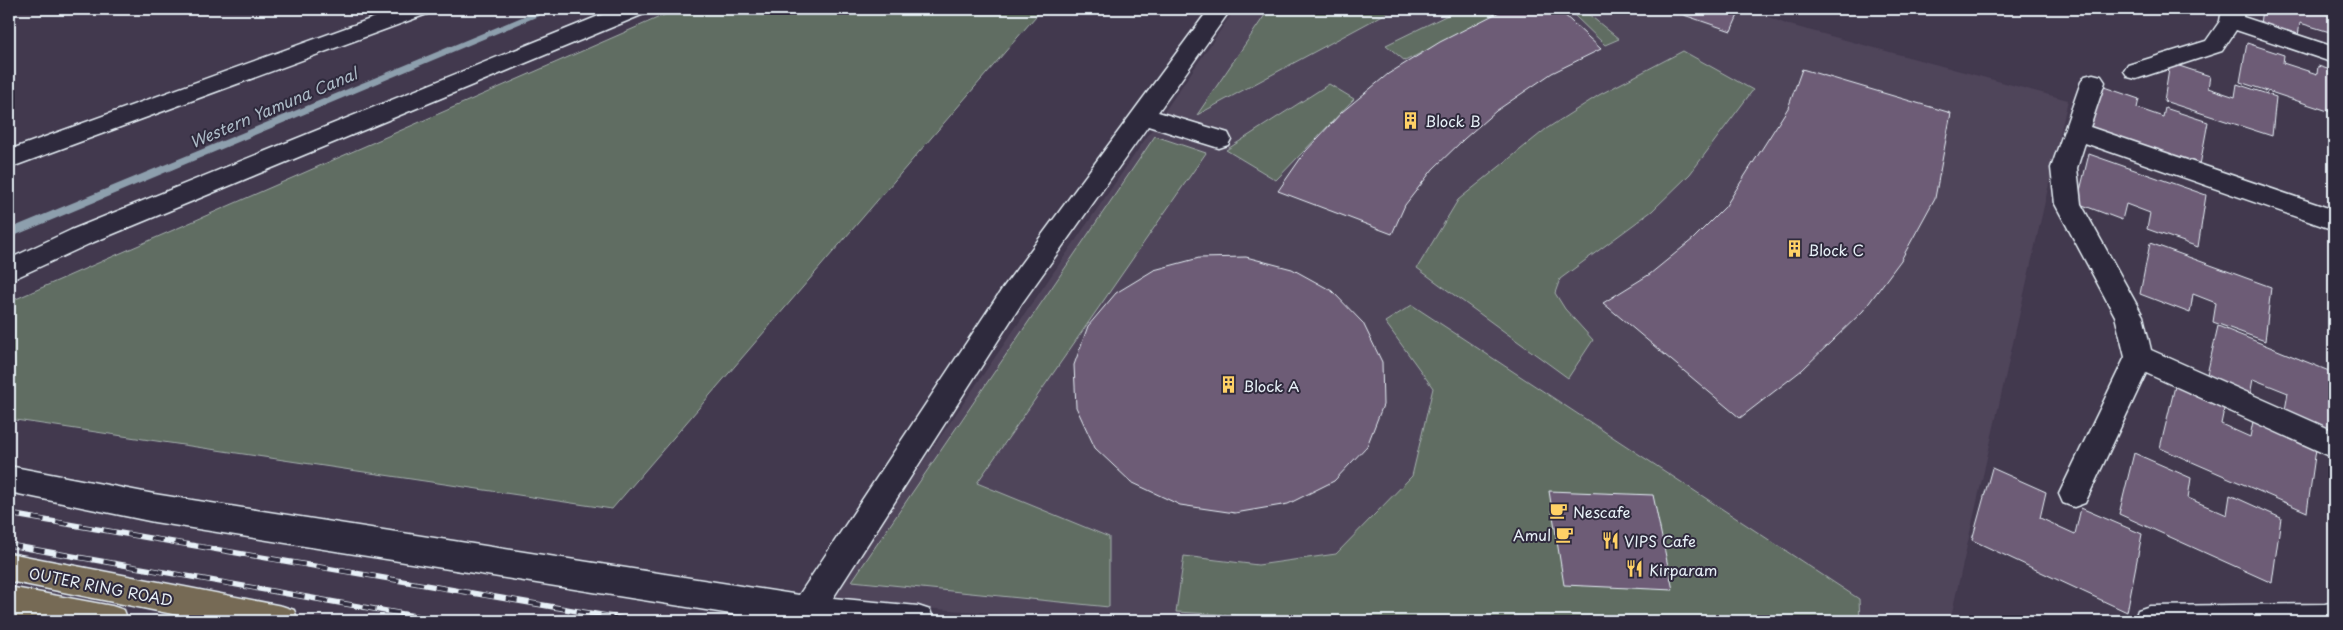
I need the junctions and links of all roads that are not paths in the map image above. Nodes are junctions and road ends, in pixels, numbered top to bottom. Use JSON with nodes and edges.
{"nodes":[{"id":1,"x":419,"y":9,"type":"edge"},
{"id":2,"x":636,"y":9,"type":"edge"},
{"id":3,"x":1220,"y":9,"type":"edge"},
{"id":4,"x":2232,"y":15,"type":"edge"},
{"id":5,"x":2334,"y":55,"type":"edge"},
{"id":6,"x":2136,"y":71,"type":"dead end"},
{"id":7,"x":2093,"y":82,"type":"dead end"},
{"id":8,"x":1142,"y":116,"type":"junction"},
{"id":9,"x":2075,"y":131,"type":"junction"},
{"id":10,"x":1219,"y":139,"type":"dead end"},
{"id":11,"x":9,"y":159,"type":"edge"},
{"id":12,"x":2334,"y":220,"type":"edge"},
{"id":13,"x":9,"y":270,"type":"edge"},
{"id":14,"x":2139,"y":357,"type":"junction"},
{"id":15,"x":2334,"y":445,"type":"edge"},
{"id":16,"x":9,"y":479,"type":"edge"},
{"id":17,"x":2074,"y":494,"type":"dead end"},
{"id":18,"x":9,"y":568,"type":"edge"},
{"id":19,"x":9,"y":602,"type":"edge"},
{"id":20,"x":803,"y":616,"type":"edge"},
{"id":21,"x":2334,"y":617,"type":"edge"},
{"id":22,"x":112,"y":621,"type":"edge"},
{"id":23,"x":282,"y":621,"type":"edge"},
{"id":24,"x":918,"y":621,"type":"edge"},
{"id":25,"x":2150,"y":621,"type":"edge"}],
"edges":[{"from":1,"to":11,"type":"street"},
{"from":2,"to":13,"type":"street"},
{"from":3,"to":8,"type":"street"},
{"from":4,"to":5,"type":"street"},
{"from":4,"to":6,"type":"street"},
{"from":7,"to":9,"type":"street"},
{"from":8,"to":10,"type":"street"},
{"from":8,"to":20,"type":"street"},
{"from":9,"to":12,"type":"street"},
{"from":9,"to":14,"type":"street"},
{"from":14,"to":15,"type":"street"},
{"from":14,"to":17,"type":"street"},
{"from":16,"to":20,"type":"street"},
{"from":18,"to":23,"type":"main road","name":"OUTER RING ROAD"},
{"from":19,"to":22,"type":"main road"},
{"from":20,"to":24,"type":"street"},
{"from":21,"to":25,"type":"street"}]}
